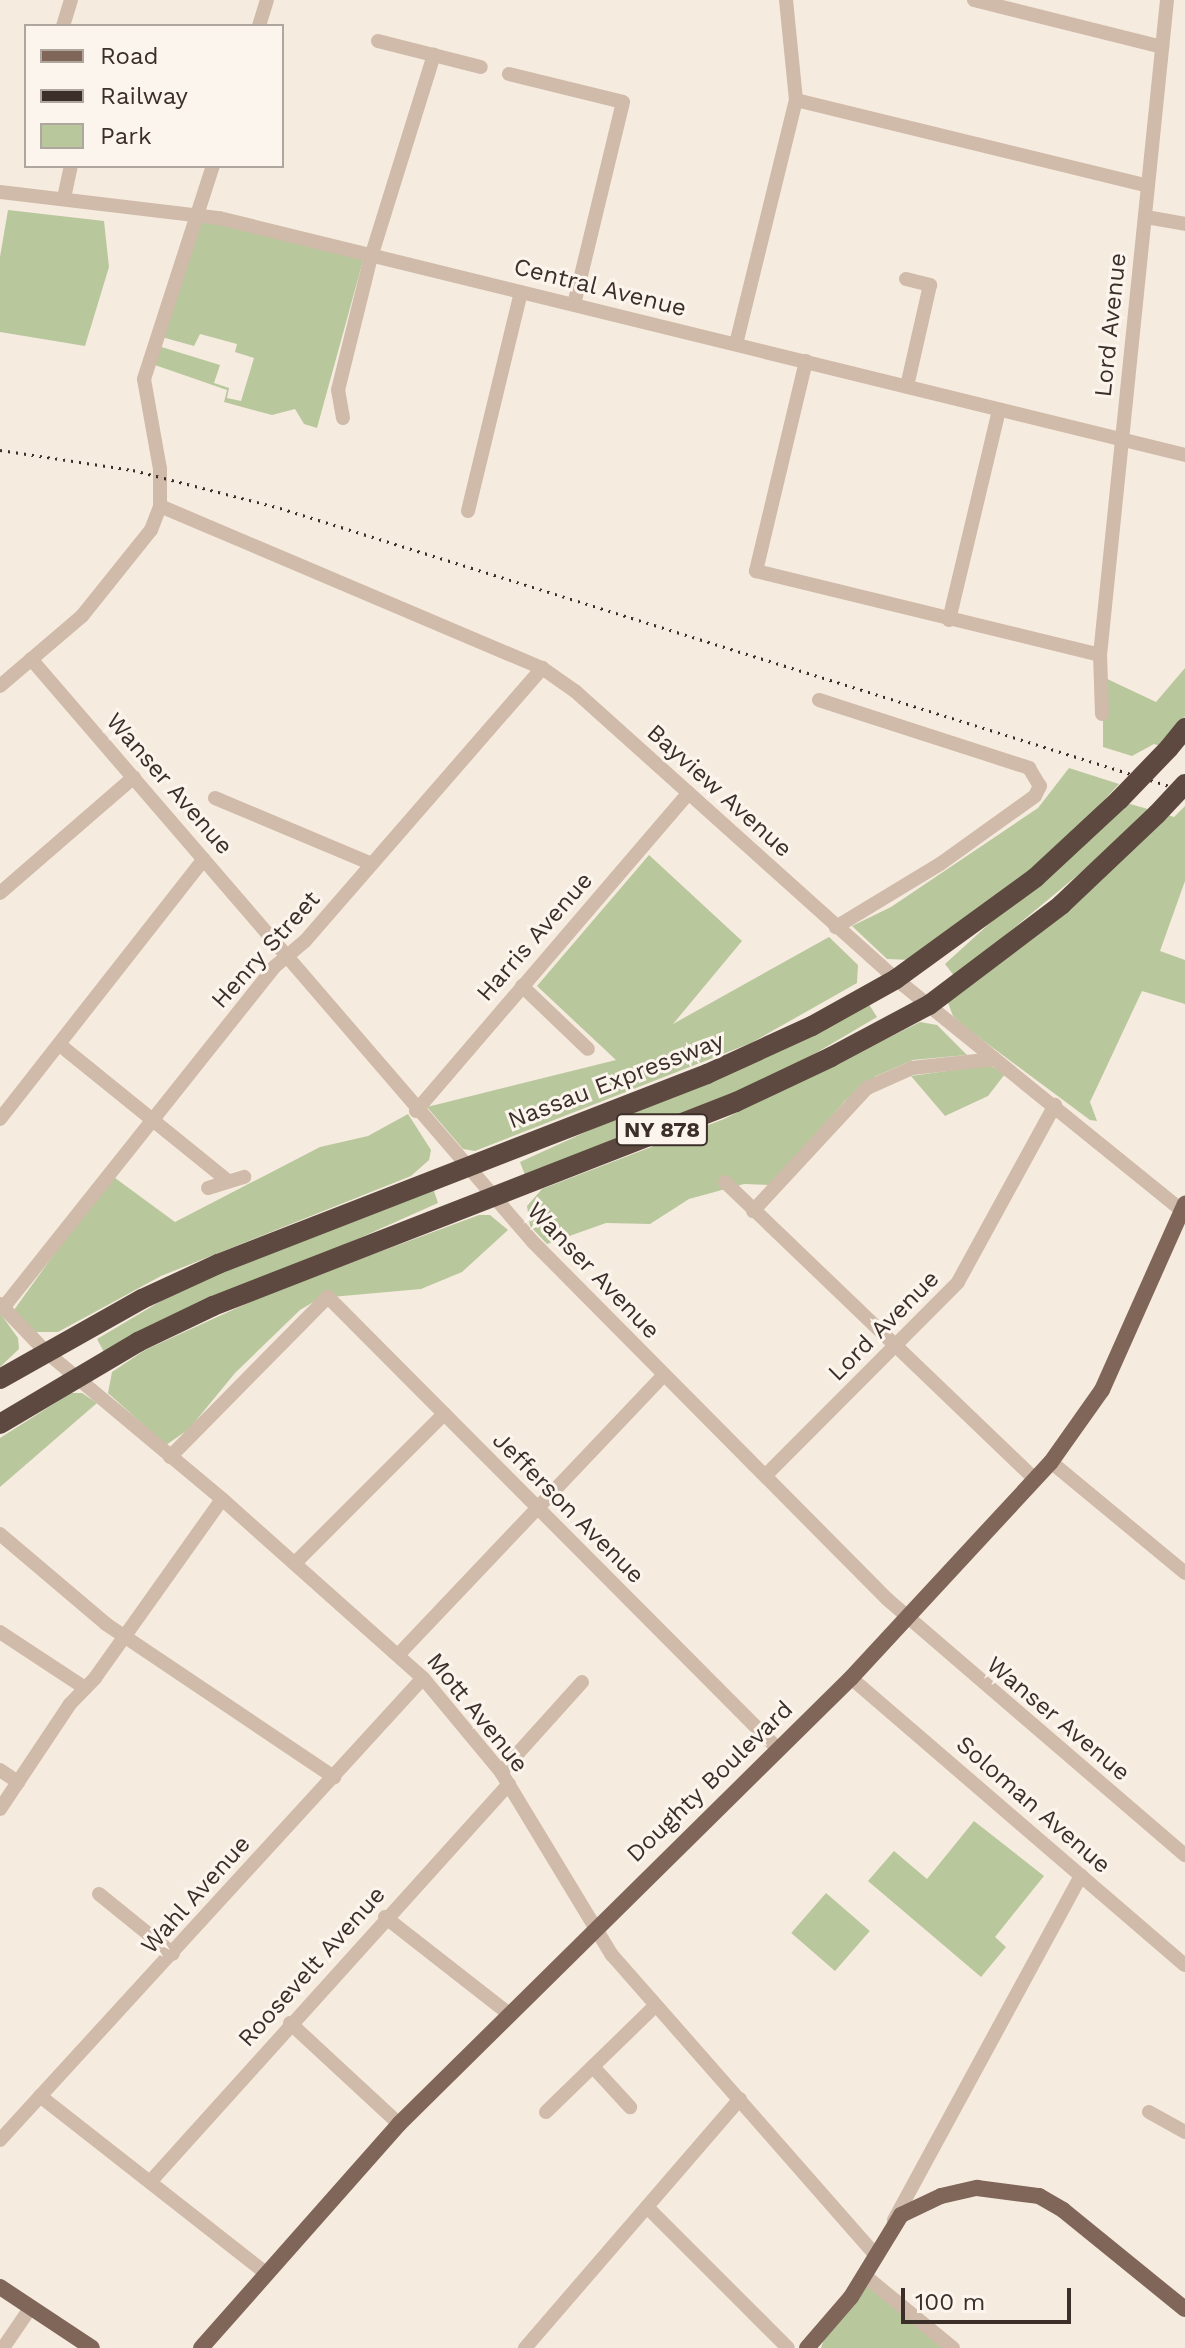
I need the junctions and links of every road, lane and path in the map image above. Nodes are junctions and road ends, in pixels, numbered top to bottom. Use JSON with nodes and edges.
{"nodes":[{"id":1,"x":71,"y":0,"type":"edge"},
{"id":2,"x":267,"y":0,"type":"edge"},
{"id":3,"x":786,"y":0,"type":"edge"},
{"id":4,"x":974,"y":0,"type":"edge"},
{"id":5,"x":1167,"y":0,"type":"edge"},
{"id":6,"x":64,"y":24,"type":"edge"},
{"id":7,"x":260,"y":24,"type":"edge"},
{"id":8,"x":378,"y":41,"type":"dead end"},
{"id":9,"x":1162,"y":47,"type":"junction"},
{"id":10,"x":434,"y":55,"type":"junction"},
{"id":11,"x":481,"y":67,"type":"dead end"},
{"id":12,"x":509,"y":74,"type":"dead end"},
{"id":13,"x":796,"y":100,"type":"junction"},
{"id":14,"x":71,"y":168,"type":"edge"},
{"id":15,"x":212,"y":168,"type":"edge"},
{"id":16,"x":1148,"y":186,"type":"junction"},
{"id":17,"x":0,"y":192,"type":"edge"},
{"id":18,"x":64,"y":198,"type":"junction"},
{"id":19,"x":197,"y":214,"type":"junction"},
{"id":20,"x":1146,"y":217,"type":"junction"},
{"id":21,"x":1185,"y":224,"type":"edge"},
{"id":22,"x":371,"y":257,"type":"junction"},
{"id":23,"x":906,"y":279,"type":"dead end"},
{"id":24,"x":521,"y":292,"type":"junction"},
{"id":25,"x":574,"y":304,"type":"junction"},
{"id":26,"x":736,"y":344,"type":"junction"},
{"id":27,"x":806,"y":361,"type":"junction"},
{"id":28,"x":907,"y":386,"type":"junction"},
{"id":29,"x":999,"y":410,"type":"junction"},
{"id":30,"x":343,"y":418,"type":"dead end"},
{"id":31,"x":1120,"y":440,"type":"junction"},
{"id":32,"x":1185,"y":455,"type":"edge"},
{"id":33,"x":160,"y":506,"type":"junction"},
{"id":34,"x":468,"y":511,"type":"dead end"},
{"id":35,"x":949,"y":620,"type":"junction"},
{"id":36,"x":1100,"y":655,"type":"junction"},
{"id":37,"x":31,"y":659,"type":"junction"},
{"id":38,"x":542,"y":668,"type":"junction"},
{"id":39,"x":0,"y":686,"type":"edge"},
{"id":40,"x":819,"y":700,"type":"dead end"},
{"id":41,"x":1102,"y":714,"type":"dead end"},
{"id":42,"x":1185,"y":728,"type":"edge"},
{"id":43,"x":134,"y":777,"type":"junction"},
{"id":44,"x":1185,"y":784,"type":"edge"},
{"id":45,"x":689,"y":793,"type":"junction"},
{"id":46,"x":215,"y":798,"type":"dead end"},
{"id":47,"x":204,"y":859,"type":"junction"},
{"id":48,"x":372,"y":864,"type":"junction"},
{"id":49,"x":0,"y":893,"type":"edge"},
{"id":50,"x":836,"y":927,"type":"junction"},
{"id":51,"x":288,"y":957,"type":"junction"},
{"id":52,"x":896,"y":979,"type":"junction"},
{"id":53,"x":522,"y":986,"type":"junction"},
{"id":54,"x":929,"y":1005,"type":"junction"},
{"id":55,"x":60,"y":1045,"type":"junction"},
{"id":56,"x":588,"y":1049,"type":"dead end"},
{"id":57,"x":995,"y":1059,"type":"junction"},
{"id":58,"x":1055,"y":1105,"type":"junction"},
{"id":59,"x":416,"y":1111,"type":"junction"},
{"id":60,"x":152,"y":1118,"type":"junction"},
{"id":61,"x":0,"y":1119,"type":"edge"},
{"id":62,"x":465,"y":1167,"type":"junction"},
{"id":63,"x":244,"y":1177,"type":"dead end"},
{"id":64,"x":228,"y":1181,"type":"junction"},
{"id":65,"x":725,"y":1182,"type":"dead end"},
{"id":66,"x":208,"y":1188,"type":"dead end"},
{"id":67,"x":491,"y":1196,"type":"junction"},
{"id":68,"x":1184,"y":1209,"type":"edge"},
{"id":69,"x":753,"y":1211,"type":"junction"},
{"id":70,"x":2,"y":1306,"type":"edge"},
{"id":71,"x":894,"y":1348,"type":"junction"},
{"id":72,"x":45,"y":1351,"type":"junction"},
{"id":73,"x":664,"y":1375,"type":"junction"},
{"id":74,"x":75,"y":1377,"type":"junction"},
{"id":75,"x":0,"y":1379,"type":"edge"},
{"id":76,"x":444,"y":1414,"type":"junction"},
{"id":77,"x":0,"y":1424,"type":"edge"},
{"id":78,"x":170,"y":1457,"type":"junction"},
{"id":79,"x":1051,"y":1462,"type":"junction"},
{"id":80,"x":766,"y":1475,"type":"junction"},
{"id":81,"x":1034,"y":1478,"type":"junction"},
{"id":82,"x":222,"y":1499,"type":"junction"},
{"id":83,"x":535,"y":1506,"type":"junction"},
{"id":84,"x":0,"y":1534,"type":"edge"},
{"id":85,"x":295,"y":1563,"type":"junction"},
{"id":86,"x":1185,"y":1573,"type":"edge"},
{"id":87,"x":908,"y":1617,"type":"junction"},
{"id":88,"x":0,"y":1632,"type":"edge"},
{"id":89,"x":126,"y":1636,"type":"junction"},
{"id":90,"x":399,"y":1654,"type":"junction"},
{"id":91,"x":423,"y":1678,"type":"junction"},
{"id":92,"x":851,"y":1678,"type":"junction"},
{"id":93,"x":582,"y":1682,"type":"dead end"},
{"id":94,"x":85,"y":1688,"type":"junction"},
{"id":95,"x":778,"y":1749,"type":"junction"},
{"id":96,"x":0,"y":1770,"type":"edge"},
{"id":97,"x":334,"y":1777,"type":"junction"},
{"id":98,"x":505,"y":1778,"type":"junction"},
{"id":99,"x":18,"y":1782,"type":"junction"},
{"id":100,"x":0,"y":1809,"type":"edge"},
{"id":101,"x":1185,"y":1855,"type":"edge"},
{"id":102,"x":1081,"y":1876,"type":"junction"},
{"id":103,"x":99,"y":1894,"type":"dead end"},
{"id":104,"x":385,"y":1917,"type":"junction"},
{"id":105,"x":594,"y":1930,"type":"junction"},
{"id":106,"x":173,"y":1954,"type":"junction"},
{"id":107,"x":1185,"y":1965,"type":"edge"},
{"id":108,"x":656,"y":2005,"type":"junction"},
{"id":109,"x":509,"y":2014,"type":"junction"},
{"id":110,"x":290,"y":2023,"type":"junction"},
{"id":111,"x":595,"y":2069,"type":"junction"},
{"id":112,"x":40,"y":2096,"type":"junction"},
{"id":113,"x":740,"y":2099,"type":"junction"},
{"id":114,"x":630,"y":2107,"type":"dead end"},
{"id":115,"x":546,"y":2112,"type":"dead end"},
{"id":116,"x":1149,"y":2112,"type":"dead end"},
{"id":117,"x":399,"y":2124,"type":"junction"},
{"id":118,"x":1185,"y":2132,"type":"edge"},
{"id":119,"x":1,"y":2138,"type":"edge"},
{"id":120,"x":150,"y":2182,"type":"junction"},
{"id":121,"x":647,"y":2207,"type":"junction"},
{"id":122,"x":889,"y":2229,"type":"junction"},
{"id":123,"x":876,"y":2255,"type":"junction"},
{"id":124,"x":267,"y":2274,"type":"junction"},
{"id":125,"x":864,"y":2275,"type":"junction"},
{"id":126,"x":0,"y":2287,"type":"edge"},
{"id":127,"x":31,"y":2307,"type":"junction"},
{"id":128,"x":1185,"y":2309,"type":"edge"},
{"id":129,"x":829,"y":2325,"type":"junction"},
{"id":130,"x":3,"y":2348,"type":"edge"},
{"id":131,"x":92,"y":2348,"type":"edge"},
{"id":132,"x":201,"y":2348,"type":"edge"},
{"id":133,"x":525,"y":2348,"type":"edge"},
{"id":134,"x":788,"y":2348,"type":"edge"},
{"id":135,"x":807,"y":2348,"type":"edge"},
{"id":136,"x":821,"y":2348,"type":"edge"},
{"id":137,"x":953,"y":2348,"type":"edge"}],
"edges":[{"from":1,"to":6,"type":"street"},
{"from":2,"to":7,"type":"street"},
{"from":3,"to":13,"type":"street"},
{"from":4,"to":9,"type":"street"},
{"from":5,"to":9,"type":"street","name":"Lord Avenue"},
{"from":8,"to":10,"type":"street"},
{"from":9,"to":16,"type":"street","name":"Lord Avenue"},
{"from":10,"to":11,"type":"street"},
{"from":10,"to":22,"type":"street"},
{"from":12,"to":25,"type":"street"},
{"from":13,"to":16,"type":"street"},
{"from":13,"to":26,"type":"street"},
{"from":14,"to":18,"type":"street"},
{"from":15,"to":19,"type":"street"},
{"from":16,"to":20,"type":"street","name":"Lord Avenue"},
{"from":17,"to":18,"type":"street","name":"Central Avenue"},
{"from":18,"to":19,"type":"street","name":"Central Avenue"},
{"from":19,"to":22,"type":"street","name":"Central Avenue"},
{"from":19,"to":33,"type":"street"},
{"from":20,"to":21,"type":"street"},
{"from":20,"to":31,"type":"street","name":"Lord Avenue"},
{"from":22,"to":24,"type":"street","name":"Central Avenue"},
{"from":22,"to":30,"type":"street"},
{"from":23,"to":28,"type":"street"},
{"from":24,"to":25,"type":"street","name":"Central Avenue"},
{"from":24,"to":34,"type":"street"},
{"from":25,"to":26,"type":"street","name":"Central Avenue"},
{"from":26,"to":27,"type":"street","name":"Central Avenue"},
{"from":27,"to":28,"type":"street","name":"Central Avenue"},
{"from":27,"to":35,"type":"street"},
{"from":28,"to":29,"type":"street","name":"Central Avenue"},
{"from":29,"to":31,"type":"street","name":"Central Avenue"},
{"from":29,"to":35,"type":"street"},
{"from":31,"to":32,"type":"street","name":"Central Avenue"},
{"from":31,"to":36,"type":"street","name":"Lord Avenue"},
{"from":33,"to":37,"type":"street"},
{"from":33,"to":38,"type":"street","name":"Bayview Avenue"},
{"from":35,"to":36,"type":"street"},
{"from":36,"to":41,"type":"street","name":"Lord Avenue"},
{"from":37,"to":39,"type":"street"},
{"from":37,"to":43,"type":"street","name":"Wanser Avenue"},
{"from":38,"to":45,"type":"street","name":"Bayview Avenue"},
{"from":38,"to":48,"type":"street","name":"Henry Street"},
{"from":40,"to":50,"type":"street"},
{"from":42,"to":52,"type":"highway","name":"Nassau Expressway","number":"NY 878","bridge":true},
{"from":43,"to":47,"type":"street","name":"Wanser Avenue"},
{"from":43,"to":49,"type":"street"},
{"from":44,"to":54,"type":"highway","number":"NY 878","bridge":true},
{"from":45,"to":50,"type":"street","name":"Bayview Avenue"},
{"from":45,"to":53,"type":"street","name":"Harris Avenue"},
{"from":46,"to":48,"type":"street"},
{"from":47,"to":51,"type":"street","name":"Wanser Avenue"},
{"from":47,"to":55,"type":"street"},
{"from":48,"to":51,"type":"street","name":"Henry Street"},
{"from":50,"to":52,"type":"street","name":"Bayview Avenue"},
{"from":51,"to":59,"type":"street","name":"Wanser Avenue"},
{"from":51,"to":60,"type":"street","name":"Henry Street"},
{"from":52,"to":54,"type":"street","name":"Bayview Avenue"},
{"from":52,"to":62,"type":"highway","name":"Nassau Expressway","number":"NY 878"},
{"from":53,"to":56,"type":"street"},
{"from":53,"to":59,"type":"street","name":"Harris Avenue"},
{"from":54,"to":57,"type":"street","name":"Bayview Avenue"},
{"from":54,"to":67,"type":"highway","number":"NY 878"},
{"from":55,"to":60,"type":"street"},
{"from":55,"to":61,"type":"street"},
{"from":57,"to":58,"type":"street","name":"Bayview Avenue"},
{"from":57,"to":69,"type":"street"},
{"from":58,"to":68,"type":"street","name":"Bayview Avenue"},
{"from":58,"to":71,"type":"street","name":"Lord Avenue"},
{"from":59,"to":62,"type":"street","name":"Wanser Avenue"},
{"from":60,"to":64,"type":"street"},
{"from":60,"to":70,"type":"street","name":"Henry Street"},
{"from":62,"to":67,"type":"street","name":"Wanser Avenue"},
{"from":62,"to":72,"type":"highway","name":"Nassau Expressway","number":"NY 878"},
{"from":63,"to":64,"type":"street"},
{"from":64,"to":66,"type":"street"},
{"from":65,"to":69,"type":"street"},
{"from":67,"to":73,"type":"street","name":"Wanser Avenue"},
{"from":67,"to":74,"type":"highway","number":"NY 878"},
{"from":68,"to":79,"type":"main road","name":"Doughty Boulevard"},
{"from":69,"to":71,"type":"street"},
{"from":70,"to":72,"type":"street","name":"Mott Avenue"},
{"from":71,"to":80,"type":"street","name":"Lord Avenue"},
{"from":71,"to":81,"type":"street"},
{"from":72,"to":74,"type":"street","name":"Mott Avenue"},
{"from":72,"to":75,"type":"highway","name":"Nassau Expressway","number":"NY 878"},
{"from":73,"to":80,"type":"street","name":"Wanser Avenue"},
{"from":73,"to":83,"type":"street"},
{"from":74,"to":77,"type":"highway","number":"NY 878"},
{"from":74,"to":78,"type":"street","name":"Mott Avenue"},
{"from":76,"to":78,"type":"street","name":"Jefferson Avenue"},
{"from":76,"to":83,"type":"street","name":"Jefferson Avenue"},
{"from":76,"to":85,"type":"street"},
{"from":78,"to":82,"type":"street","name":"Mott Avenue"},
{"from":79,"to":81,"type":"main road","name":"Doughty Boulevard"},
{"from":79,"to":86,"type":"street"},
{"from":80,"to":87,"type":"street","name":"Wanser Avenue"},
{"from":81,"to":87,"type":"main road","name":"Doughty Boulevard"},
{"from":82,"to":85,"type":"street","name":"Mott Avenue"},
{"from":82,"to":89,"type":"street"},
{"from":83,"to":90,"type":"street"},
{"from":83,"to":95,"type":"street","name":"Jefferson Avenue"},
{"from":84,"to":89,"type":"street"},
{"from":85,"to":90,"type":"street","name":"Mott Avenue"},
{"from":87,"to":92,"type":"main road","name":"Doughty Boulevard"},
{"from":87,"to":101,"type":"street","name":"Wanser Avenue"},
{"from":88,"to":94,"type":"street"},
{"from":89,"to":94,"type":"street"},
{"from":89,"to":97,"type":"street"},
{"from":90,"to":91,"type":"street","name":"Mott Avenue"},
{"from":91,"to":97,"type":"street","name":"Wahl Avenue"},
{"from":91,"to":98,"type":"street","name":"Mott Avenue"},
{"from":92,"to":95,"type":"main road","name":"Doughty Boulevard"},
{"from":92,"to":102,"type":"street","name":"Soloman Avenue"},
{"from":93,"to":98,"type":"street","name":"Roosevelt Avenue"},
{"from":94,"to":99,"type":"street"},
{"from":95,"to":105,"type":"main road","name":"Doughty Boulevard"},
{"from":96,"to":99,"type":"street"},
{"from":97,"to":106,"type":"street","name":"Wahl Avenue"},
{"from":98,"to":104,"type":"street","name":"Roosevelt Avenue"},
{"from":98,"to":105,"type":"street","name":"Mott Avenue"},
{"from":99,"to":100,"type":"street"},
{"from":102,"to":107,"type":"street","name":"Soloman Avenue"},
{"from":102,"to":122,"type":"street"},
{"from":103,"to":106,"type":"street"},
{"from":104,"to":109,"type":"street"},
{"from":104,"to":110,"type":"street","name":"Roosevelt Avenue"},
{"from":105,"to":108,"type":"street","name":"Mott Avenue"},
{"from":105,"to":109,"type":"main road","name":"Doughty Boulevard"},
{"from":106,"to":112,"type":"street","name":"Wahl Avenue"},
{"from":108,"to":111,"type":"street"},
{"from":108,"to":113,"type":"street","name":"Mott Avenue"},
{"from":109,"to":117,"type":"main road","name":"Doughty Boulevard"},
{"from":110,"to":117,"type":"street"},
{"from":110,"to":120,"type":"street","name":"Roosevelt Avenue"},
{"from":111,"to":114,"type":"street"},
{"from":111,"to":115,"type":"street"},
{"from":112,"to":119,"type":"street","name":"Wahl Avenue"},
{"from":112,"to":120,"type":"street"},
{"from":113,"to":121,"type":"street"},
{"from":113,"to":123,"type":"street","name":"Mott Avenue"},
{"from":116,"to":118,"type":"street"},
{"from":117,"to":124,"type":"main road","name":"Doughty Boulevard"},
{"from":120,"to":124,"type":"street"},
{"from":121,"to":133,"type":"street"},
{"from":121,"to":134,"type":"street"},
{"from":122,"to":123,"type":"main road"},
{"from":122,"to":128,"type":"main road"},
{"from":123,"to":125,"type":"main road"},
{"from":124,"to":132,"type":"main road","name":"Doughty Boulevard"},
{"from":125,"to":129,"type":"main road"},
{"from":125,"to":137,"type":"street"},
{"from":126,"to":127,"type":"main road"},
{"from":127,"to":130,"type":"street"},
{"from":127,"to":131,"type":"main road"},
{"from":129,"to":135,"type":"main road"},
{"from":129,"to":136,"type":"street"}]}
